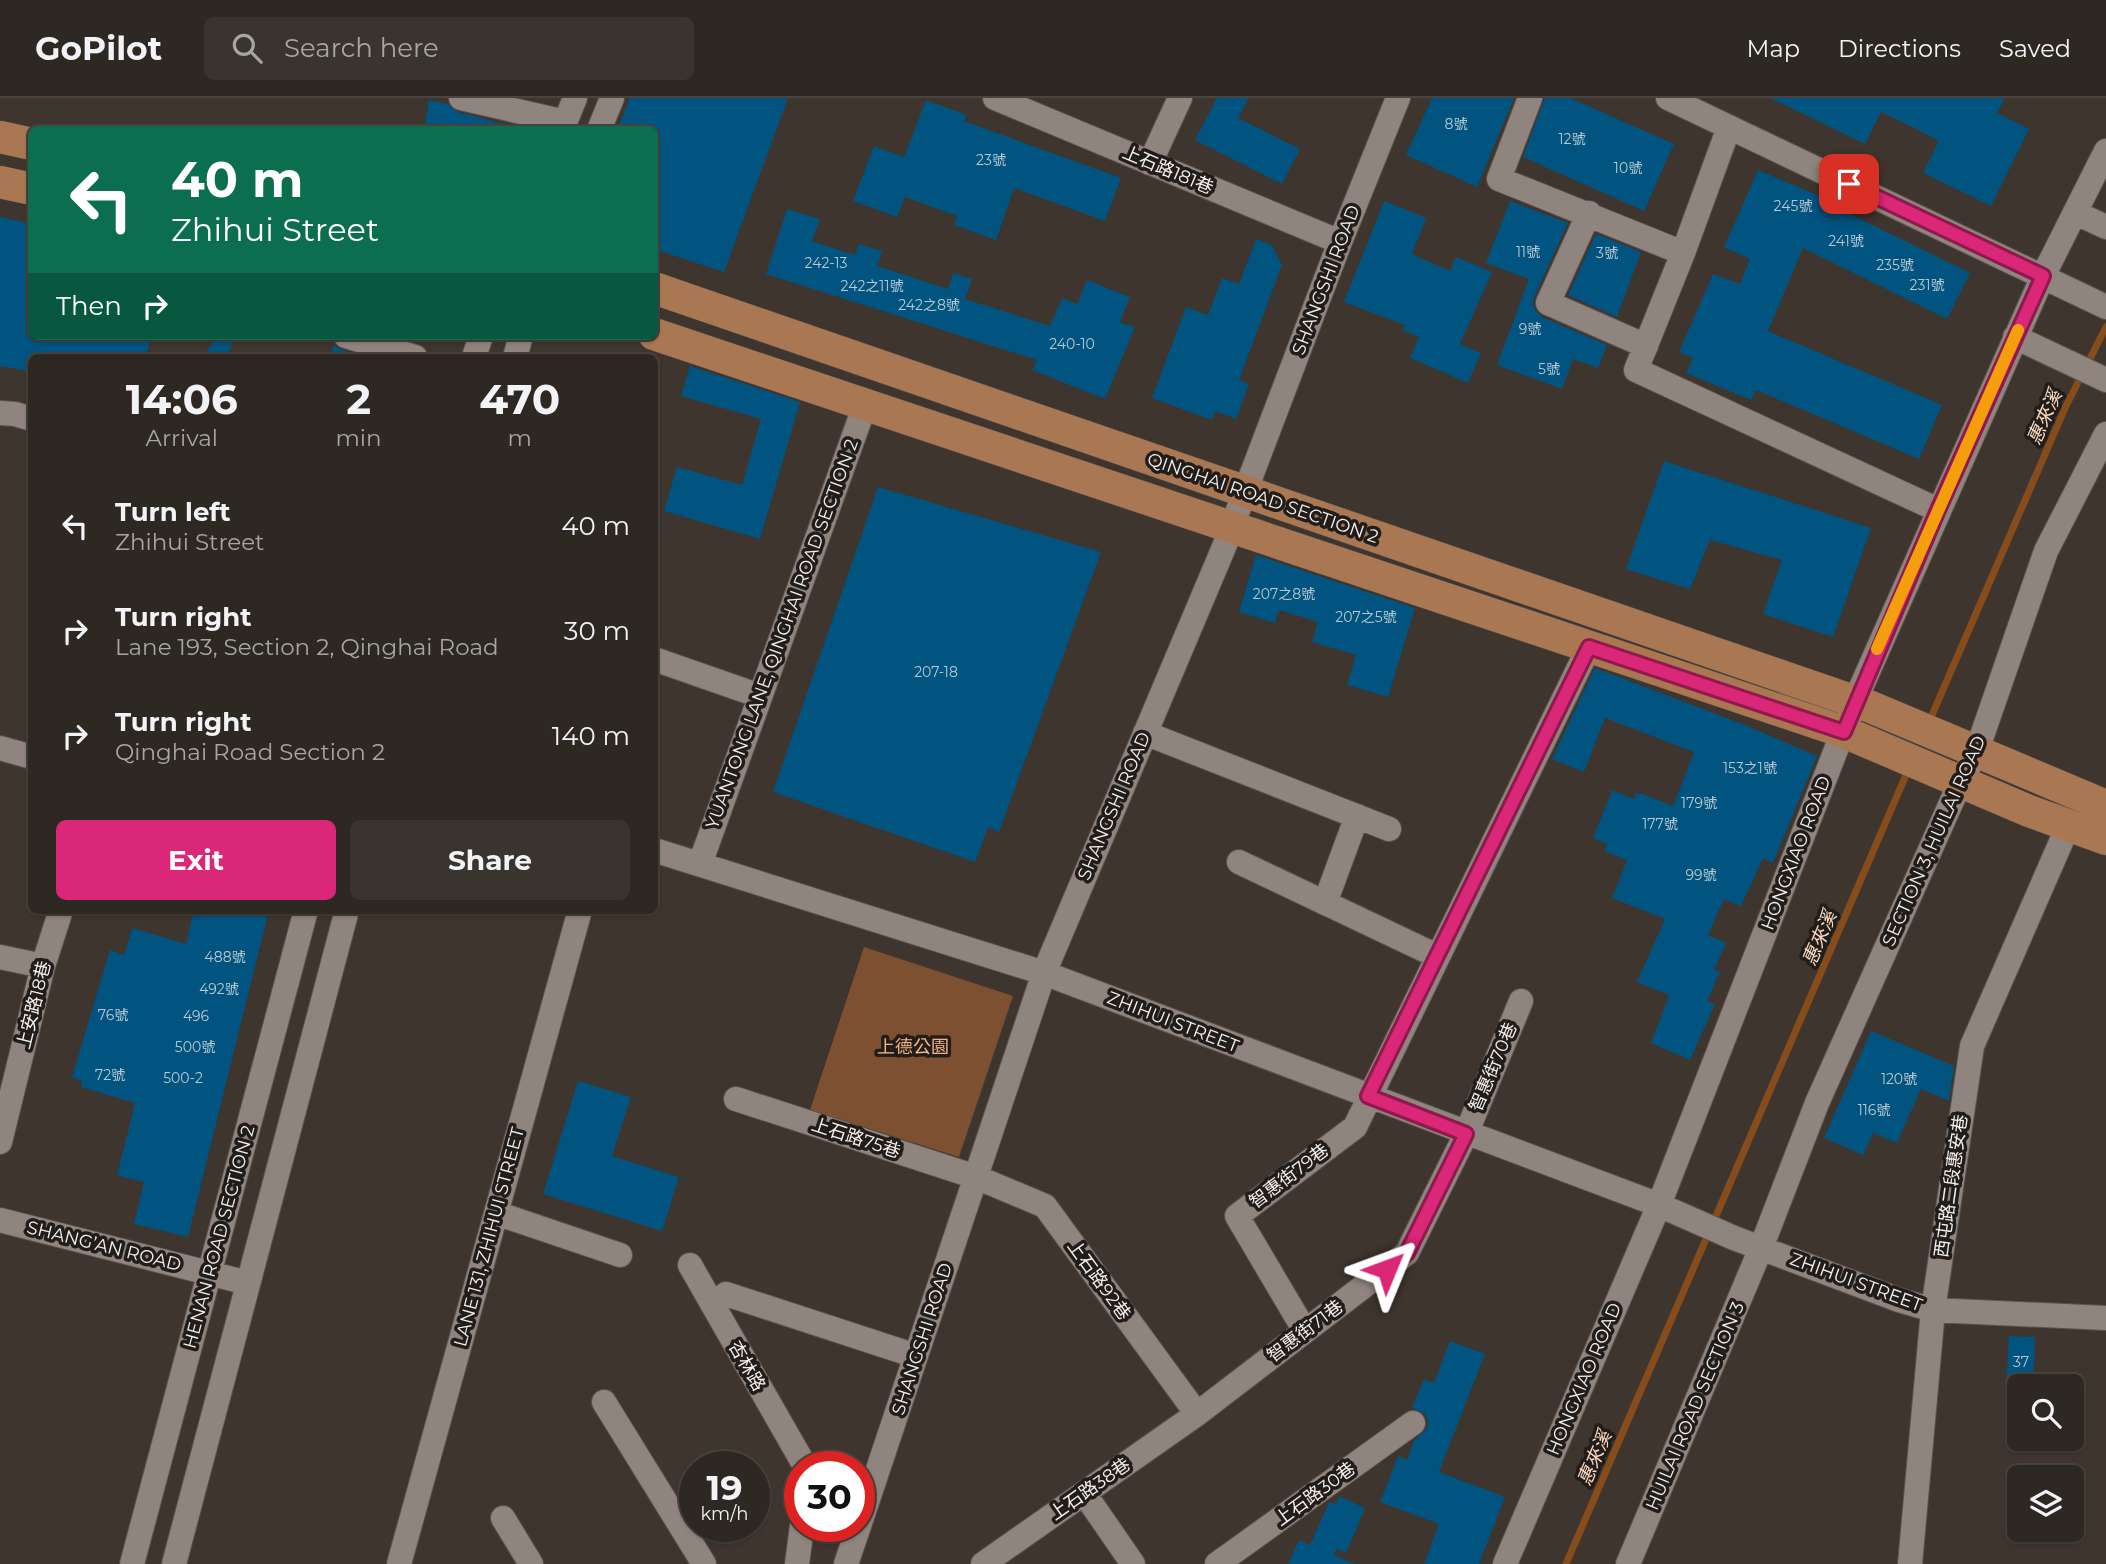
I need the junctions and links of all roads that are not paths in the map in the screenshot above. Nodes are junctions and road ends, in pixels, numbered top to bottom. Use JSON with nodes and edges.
{"nodes":[{"id":1,"x":461,"y":98,"type":"edge"},
{"id":2,"x":575,"y":98,"type":"edge"},
{"id":3,"x":612,"y":98,"type":"edge"},
{"id":4,"x":995,"y":98,"type":"edge"},
{"id":5,"x":1180,"y":98,"type":"edge"},
{"id":6,"x":1398,"y":98,"type":"edge"},
{"id":7,"x":1530,"y":98,"type":"edge"},
{"id":8,"x":1668,"y":98,"type":"edge"},
{"id":9,"x":564,"y":126,"type":"edge"},
{"id":10,"x":601,"y":126,"type":"edge"},
{"id":11,"x":1728,"y":127,"type":"junction"},
{"id":12,"x":0,"y":137,"type":"edge"},
{"id":13,"x":28,"y":143,"type":"edge"},
{"id":14,"x":2106,"y":151,"type":"edge"},
{"id":15,"x":1150,"y":163,"type":"junction"},
{"id":16,"x":0,"y":182,"type":"edge"},
{"id":17,"x":28,"y":188,"type":"edge"},
{"id":18,"x":2076,"y":213,"type":"junction"},
{"id":19,"x":1589,"y":214,"type":"junction"},
{"id":20,"x":2106,"y":227,"type":"edge"},
{"id":21,"x":1340,"y":242,"type":"junction"},
{"id":22,"x":1683,"y":253,"type":"junction"},
{"id":23,"x":2043,"y":276,"type":"junction"},
{"id":24,"x":658,"y":289,"type":"edge"},
{"id":25,"x":2106,"y":307,"type":"edge"},
{"id":26,"x":658,"y":335,"type":"edge"},
{"id":27,"x":2015,"y":337,"type":"junction"},
{"id":28,"x":359,"y":340,"type":"edge"},
{"id":29,"x":1646,"y":346,"type":"junction"},
{"id":30,"x":405,"y":354,"type":"edge"},
{"id":31,"x":2106,"y":380,"type":"edge"},
{"id":32,"x":865,"y":405,"type":"junction"},
{"id":33,"x":0,"y":413,"type":"edge"},
{"id":34,"x":28,"y":418,"type":"edge"},
{"id":35,"x":2106,"y":434,"type":"edge"},
{"id":36,"x":1245,"y":491,"type":"junction"},
{"id":37,"x":1938,"y":510,"type":"junction"},
{"id":38,"x":1231,"y":527,"type":"junction"},
{"id":39,"x":1589,"y":647,"type":"junction"},
{"id":40,"x":658,"y":660,"type":"edge"},
{"id":41,"x":760,"y":696,"type":"junction"},
{"id":42,"x":1863,"y":704,"type":"junction"},
{"id":43,"x":1145,"y":733,"type":"junction"},
{"id":44,"x":1851,"y":734,"type":"junction"},
{"id":45,"x":0,"y":748,"type":"edge"},
{"id":46,"x":1976,"y":753,"type":"junction"},
{"id":47,"x":28,"y":756,"type":"edge"},
{"id":48,"x":1946,"y":776,"type":"junction"},
{"id":49,"x":2106,"y":806,"type":"edge"},
{"id":50,"x":1357,"y":816,"type":"junction"},
{"id":51,"x":2068,"y":827,"type":"junction"},
{"id":52,"x":1389,"y":829,"type":"dead end"},
{"id":53,"x":2106,"y":839,"type":"edge"},
{"id":54,"x":658,"y":851,"type":"edge"},
{"id":55,"x":1240,"y":862,"type":"dead end"},
{"id":56,"x":699,"y":864,"type":"junction"},
{"id":57,"x":1325,"y":903,"type":"junction"},
{"id":58,"x":60,"y":914,"type":"edge"},
{"id":59,"x":305,"y":914,"type":"edge"},
{"id":60,"x":346,"y":914,"type":"edge"},
{"id":61,"x":579,"y":914,"type":"edge"},
{"id":62,"x":1437,"y":956,"type":"junction"},
{"id":63,"x":0,"y":957,"type":"edge"},
{"id":64,"x":43,"y":966,"type":"junction"},
{"id":65,"x":1044,"y":973,"type":"junction"},
{"id":66,"x":1521,"y":1001,"type":"dead end"},
{"id":67,"x":1368,"y":1096,"type":"junction"},
{"id":68,"x":736,"y":1099,"type":"dead end"},
{"id":69,"x":1466,"y":1134,"type":"junction"},
{"id":70,"x":0,"y":1142,"type":"edge"},
{"id":71,"x":976,"y":1177,"type":"junction"},
{"id":72,"x":1659,"y":1205,"type":"junction"},
{"id":73,"x":496,"y":1213,"type":"junction"},
{"id":74,"x":0,"y":1220,"type":"edge"},
{"id":75,"x":1761,"y":1248,"type":"junction"},
{"id":76,"x":620,"y":1255,"type":"dead end"},
{"id":77,"x":690,"y":1265,"type":"dead end"},
{"id":78,"x":210,"y":1273,"type":"junction"},
{"id":79,"x":248,"y":1283,"type":"junction"},
{"id":80,"x":726,"y":1294,"type":"dead end"},
{"id":81,"x":1933,"y":1310,"type":"junction"},
{"id":82,"x":2106,"y":1318,"type":"edge"},
{"id":83,"x":1305,"y":1331,"type":"junction"},
{"id":84,"x":916,"y":1356,"type":"junction"},
{"id":85,"x":604,"y":1402,"type":"dead end"},
{"id":86,"x":1196,"y":1414,"type":"junction"},
{"id":87,"x":1413,"y":1423,"type":"dead end"},
{"id":88,"x":796,"y":1451,"type":"edge"},
{"id":89,"x":875,"y":1478,"type":"edge"},
{"id":90,"x":1084,"y":1493,"type":"junction"},
{"id":91,"x":503,"y":1518,"type":"dead end"},
{"id":92,"x":800,"y":1542,"type":"edge"},
{"id":93,"x":854,"y":1542,"type":"edge"},
{"id":94,"x":132,"y":1564,"type":"edge"},
{"id":95,"x":174,"y":1564,"type":"edge"},
{"id":96,"x":399,"y":1564,"type":"edge"},
{"id":97,"x":531,"y":1564,"type":"edge"},
{"id":98,"x":704,"y":1564,"type":"edge"},
{"id":99,"x":797,"y":1564,"type":"edge"},
{"id":100,"x":846,"y":1564,"type":"edge"},
{"id":101,"x":984,"y":1564,"type":"edge"},
{"id":102,"x":1133,"y":1564,"type":"edge"},
{"id":103,"x":1217,"y":1564,"type":"edge"},
{"id":104,"x":1505,"y":1564,"type":"edge"},
{"id":105,"x":1628,"y":1564,"type":"edge"},
{"id":106,"x":1910,"y":1564,"type":"edge"}],
"edges":[{"from":1,"to":9,"type":"street"},
{"from":2,"to":9,"type":"street"},
{"from":3,"to":10,"type":"street"},
{"from":4,"to":15,"type":"street","name":"上石路181巷"},
{"from":5,"to":15,"type":"street"},
{"from":6,"to":21,"type":"street","name":"SHANGSHI ROAD"},
{"from":7,"to":19,"type":"street"},
{"from":8,"to":11,"type":"street"},
{"from":11,"to":22,"type":"street"},
{"from":11,"to":23,"type":"street"},
{"from":12,"to":13,"type":"main road"},
{"from":14,"to":18,"type":"street","name":"HONGXIAO ROAD"},
{"from":15,"to":21,"type":"street","name":"上石路181巷"},
{"from":16,"to":17,"type":"main road"},
{"from":18,"to":20,"type":"street"},
{"from":18,"to":23,"type":"street","name":"HONGXIAO ROAD"},
{"from":19,"to":22,"type":"street"},
{"from":19,"to":29,"type":"street"},
{"from":21,"to":36,"type":"street","name":"SHANGSHI ROAD"},
{"from":22,"to":29,"type":"street"},
{"from":23,"to":25,"type":"street"},
{"from":23,"to":27,"type":"street","name":"HONGXIAO ROAD"},
{"from":24,"to":36,"type":"main road","name":"QINGHAI ROAD SECTION 2"},
{"from":26,"to":32,"type":"main road","name":"QINGHAI ROAD SECTION 2"},
{"from":27,"to":31,"type":"street"},
{"from":27,"to":37,"type":"street","name":"HONGXIAO ROAD"},
{"from":28,"to":30,"type":"street"},
{"from":29,"to":37,"type":"street"},
{"from":32,"to":38,"type":"main road","name":"QINGHAI ROAD SECTION 2"},
{"from":32,"to":41,"type":"street","name":"YUANTONG LANE, QINGHAI ROAD SECTION 2"},
{"from":33,"to":34,"type":"street"},
{"from":35,"to":46,"type":"street","name":"SECTION 3, HUILAI ROAD"},
{"from":36,"to":38,"type":"street","name":"SHANGSHI ROAD"},
{"from":36,"to":42,"type":"main road","name":"QINGHAI ROAD SECTION 2"},
{"from":37,"to":42,"type":"street","name":"HONGXIAO ROAD"},
{"from":38,"to":39,"type":"main road","name":"QINGHAI ROAD SECTION 2"},
{"from":38,"to":43,"type":"street","name":"SHANGSHI ROAD"},
{"from":39,"to":44,"type":"main road","name":"QINGHAI ROAD SECTION 2"},
{"from":39,"to":62,"type":"street"},
{"from":40,"to":41,"type":"street"},
{"from":41,"to":56,"type":"street","name":"YUANTONG LANE, QINGHAI ROAD SECTION 2"},
{"from":42,"to":44,"type":"street","name":"HONGXIAO ROAD"},
{"from":42,"to":46,"type":"main road","name":"QINGHAI ROAD SECTION 2"},
{"from":43,"to":50,"type":"street"},
{"from":43,"to":65,"type":"street","name":"SHANGSHI ROAD"},
{"from":44,"to":48,"type":"main road","name":"QINGHAI ROAD SECTION 2"},
{"from":44,"to":72,"type":"street","name":"HONGXIAO ROAD"},
{"from":45,"to":47,"type":"street"},
{"from":46,"to":48,"type":"street","name":"SECTION 3, HUILAI ROAD"},
{"from":46,"to":49,"type":"main road"},
{"from":48,"to":51,"type":"main road"},
{"from":48,"to":75,"type":"street","name":"SECTION 3, HUILAI ROAD"},
{"from":50,"to":52,"type":"street"},
{"from":50,"to":57,"type":"street"},
{"from":51,"to":53,"type":"main road"},
{"from":51,"to":81,"type":"street","name":"西屯路二段惠安巷"},
{"from":54,"to":56,"type":"street","name":"ZHIHUI STREET"},
{"from":55,"to":57,"type":"street"},
{"from":56,"to":65,"type":"street","name":"ZHIHUI STREET"},
{"from":57,"to":62,"type":"street"},
{"from":58,"to":64,"type":"street","name":"上安路18巷"},
{"from":59,"to":78,"type":"street","name":"HENAN ROAD SECTION 2"},
{"from":60,"to":79,"type":"street"},
{"from":61,"to":73,"type":"street","name":"LANE 131, ZHIHUI STREET"},
{"from":62,"to":67,"type":"street"},
{"from":63,"to":64,"type":"street"},
{"from":64,"to":70,"type":"street","name":"上安路18巷"},
{"from":65,"to":67,"type":"street","name":"ZHIHUI STREET"},
{"from":65,"to":71,"type":"street","name":"SHANGSHI ROAD"},
{"from":66,"to":69,"type":"street","name":"智惠街70巷"},
{"from":67,"to":69,"type":"street","name":"ZHIHUI STREET"},
{"from":67,"to":83,"type":"street","name":"智惠街79巷"},
{"from":68,"to":71,"type":"street","name":"上石路75巷"},
{"from":69,"to":72,"type":"street","name":"ZHIHUI STREET"},
{"from":69,"to":83,"type":"street","name":"智惠街71巷"},
{"from":71,"to":84,"type":"street","name":"SHANGSHI ROAD"},
{"from":71,"to":86,"type":"street","name":"上石路92巷"},
{"from":72,"to":75,"type":"street","name":"ZHIHUI STREET"},
{"from":72,"to":104,"type":"street","name":"HONGXIAO ROAD"},
{"from":73,"to":76,"type":"street"},
{"from":73,"to":96,"type":"street","name":"LANE 131, ZHIHUI STREET"},
{"from":74,"to":78,"type":"street","name":"SHANG’AN ROAD"},
{"from":75,"to":81,"type":"street","name":"ZHIHUI STREET"},
{"from":75,"to":105,"type":"street","name":"HUILAI ROAD SECTION 3"},
{"from":77,"to":88,"type":"street","name":"杏林路"},
{"from":78,"to":79,"type":"street","name":"SHANG’AN ROAD"},
{"from":78,"to":94,"type":"street","name":"HENAN ROAD SECTION 2"},
{"from":79,"to":95,"type":"street"},
{"from":80,"to":84,"type":"street"},
{"from":81,"to":82,"type":"street","name":"ZHIHUI STREET"},
{"from":81,"to":106,"type":"street","name":"西屯路二段惠安巷"},
{"from":83,"to":86,"type":"street","name":"智惠街71巷"},
{"from":84,"to":89,"type":"street","name":"SHANGSHI ROAD"},
{"from":85,"to":98,"type":"street"},
{"from":86,"to":90,"type":"street","name":"上石路38巷"},
{"from":87,"to":103,"type":"street","name":"上石路30巷"},
{"from":90,"to":101,"type":"street","name":"上石路38巷"},
{"from":90,"to":102,"type":"street"},
{"from":91,"to":97,"type":"street"},
{"from":92,"to":99,"type":"street"},
{"from":93,"to":100,"type":"street","name":"SHANGSHI ROAD"}]}
